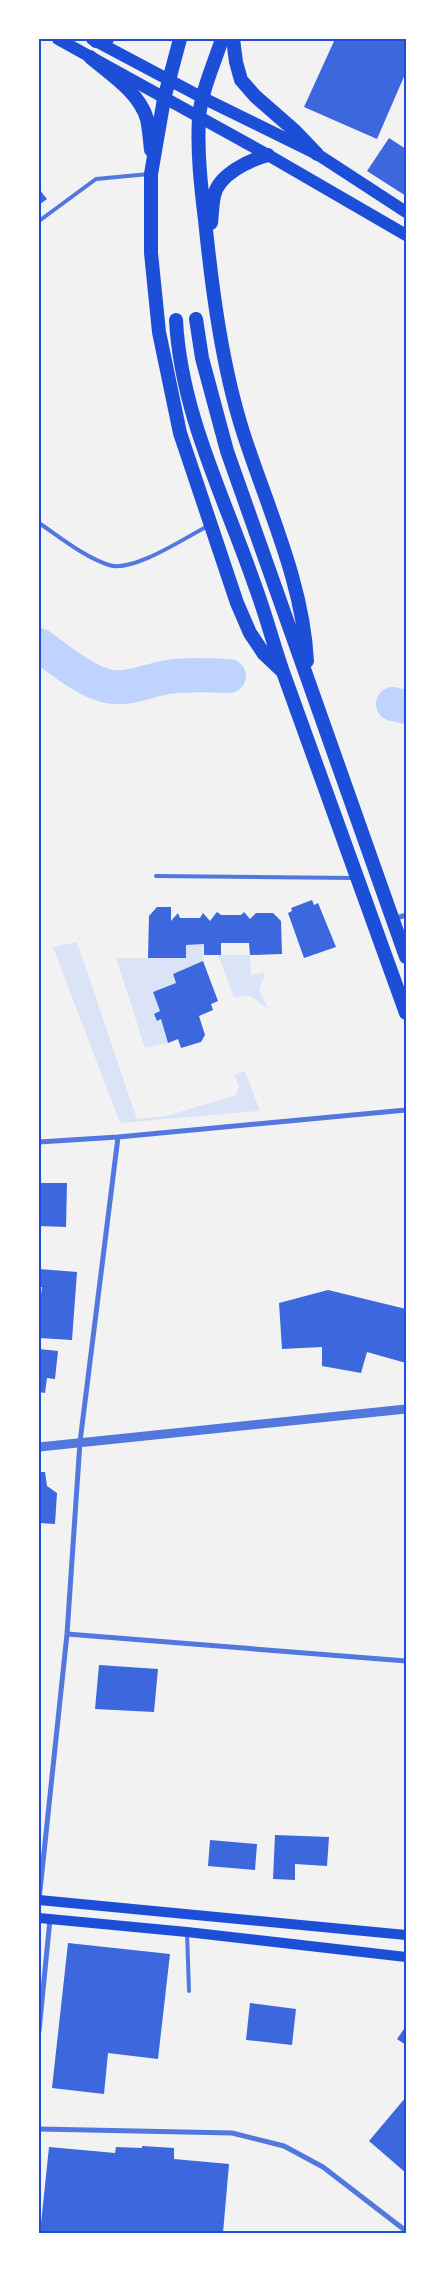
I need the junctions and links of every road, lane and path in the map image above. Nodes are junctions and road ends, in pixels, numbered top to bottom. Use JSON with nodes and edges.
{"nodes":[{"id":1,"x":58,"y":39,"type":"edge"},
{"id":2,"x":180,"y":39,"type":"edge"},
{"id":3,"x":222,"y":39,"type":"edge"},
{"id":4,"x":234,"y":39,"type":"edge"},
{"id":5,"x":98,"y":40,"type":"edge"},
{"id":6,"x":90,"y":57,"type":"junction"},
{"id":7,"x":169,"y":79,"type":"junction"},
{"id":8,"x":203,"y":98,"type":"junction"},
{"id":9,"x":164,"y":99,"type":"junction"},
{"id":10,"x":199,"y":117,"type":"junction"},
{"id":11,"x":317,"y":154,"type":"junction"},
{"id":12,"x":268,"y":155,"type":"junction"},
{"id":13,"x":152,"y":168,"type":"junction"},
{"id":14,"x":406,"y":212,"type":"edge"},
{"id":15,"x":39,"y":220,"type":"edge"},
{"id":16,"x":406,"y":236,"type":"edge"},
{"id":17,"x":209,"y":267,"type":"junction"},
{"id":18,"x":196,"y":318,"type":"dead end"},
{"id":19,"x":176,"y":320,"type":"dead end"},
{"id":20,"x":39,"y":523,"type":"edge"},
{"id":21,"x":210,"y":524,"type":"junction"},
{"id":22,"x":283,"y":672,"type":"junction"},
{"id":23,"x":308,"y":675,"type":"junction"},
{"id":24,"x":156,"y":876,"type":"dead end"},
{"id":25,"x":358,"y":878,"type":"junction"},
{"id":26,"x":400,"y":918,"type":"edge"},
{"id":27,"x":406,"y":957,"type":"edge"},
{"id":28,"x":406,"y":1013,"type":"edge"},
{"id":29,"x":406,"y":1110,"type":"edge"},
{"id":30,"x":118,"y":1137,"type":"junction"},
{"id":31,"x":39,"y":1142,"type":"edge"},
{"id":32,"x":406,"y":1409,"type":"edge"},
{"id":33,"x":80,"y":1442,"type":"junction"},
{"id":34,"x":39,"y":1447,"type":"edge"},
{"id":35,"x":67,"y":1634,"type":"junction"},
{"id":36,"x":406,"y":1661,"type":"edge"},
{"id":37,"x":39,"y":1900,"type":"edge"},
{"id":38,"x":39,"y":1918,"type":"edge"},
{"id":39,"x":50,"y":1919,"type":"junction"},
{"id":40,"x":187,"y":1932,"type":"junction"},
{"id":41,"x":406,"y":1934,"type":"edge"},
{"id":42,"x":406,"y":1958,"type":"edge"},
{"id":43,"x":189,"y":1991,"type":"dead end"},
{"id":44,"x":39,"y":2031,"type":"edge"},
{"id":45,"x":39,"y":2128,"type":"edge"},
{"id":46,"x":406,"y":2231,"type":"edge"}],
"edges":[{"from":1,"to":6,"type":"main road"},
{"from":2,"to":7,"type":"highway"},
{"from":3,"to":8,"type":"highway"},
{"from":4,"to":11,"type":"highway"},
{"from":5,"to":7,"type":"main road"},
{"from":6,"to":9,"type":"main road"},
{"from":6,"to":13,"type":"highway"},
{"from":7,"to":8,"type":"main road"},
{"from":7,"to":9,"type":"highway"},
{"from":8,"to":10,"type":"highway"},
{"from":8,"to":11,"type":"main road"},
{"from":9,"to":10,"type":"main road"},
{"from":9,"to":13,"type":"highway"},
{"from":10,"to":12,"type":"main road"},
{"from":10,"to":17,"type":"highway"},
{"from":11,"to":14,"type":"main road"},
{"from":12,"to":16,"type":"main road"},
{"from":12,"to":17,"type":"highway"},
{"from":13,"to":15,"type":"lane"},
{"from":13,"to":21,"type":"highway"},
{"from":17,"to":23,"type":"highway"},
{"from":18,"to":23,"type":"highway"},
{"from":19,"to":22,"type":"highway"},
{"from":20,"to":21,"type":"lane"},
{"from":21,"to":22,"type":"highway"},
{"from":22,"to":25,"type":"highway"},
{"from":23,"to":26,"type":"highway"},
{"from":24,"to":25,"type":"lane"},
{"from":25,"to":28,"type":"highway"},
{"from":26,"to":27,"type":"highway"},
{"from":29,"to":30,"type":"street"},
{"from":30,"to":31,"type":"street"},
{"from":30,"to":33,"type":"street"},
{"from":32,"to":33,"type":"street"},
{"from":33,"to":34,"type":"street"},
{"from":33,"to":35,"type":"street"},
{"from":35,"to":36,"type":"street"},
{"from":35,"to":37,"type":"street"},
{"from":37,"to":41,"type":"main road"},
{"from":38,"to":39,"type":"main road"},
{"from":39,"to":40,"type":"main road"},
{"from":39,"to":44,"type":"street"},
{"from":40,"to":42,"type":"main road"},
{"from":40,"to":43,"type":"lane"},
{"from":45,"to":46,"type":"street"}]}
